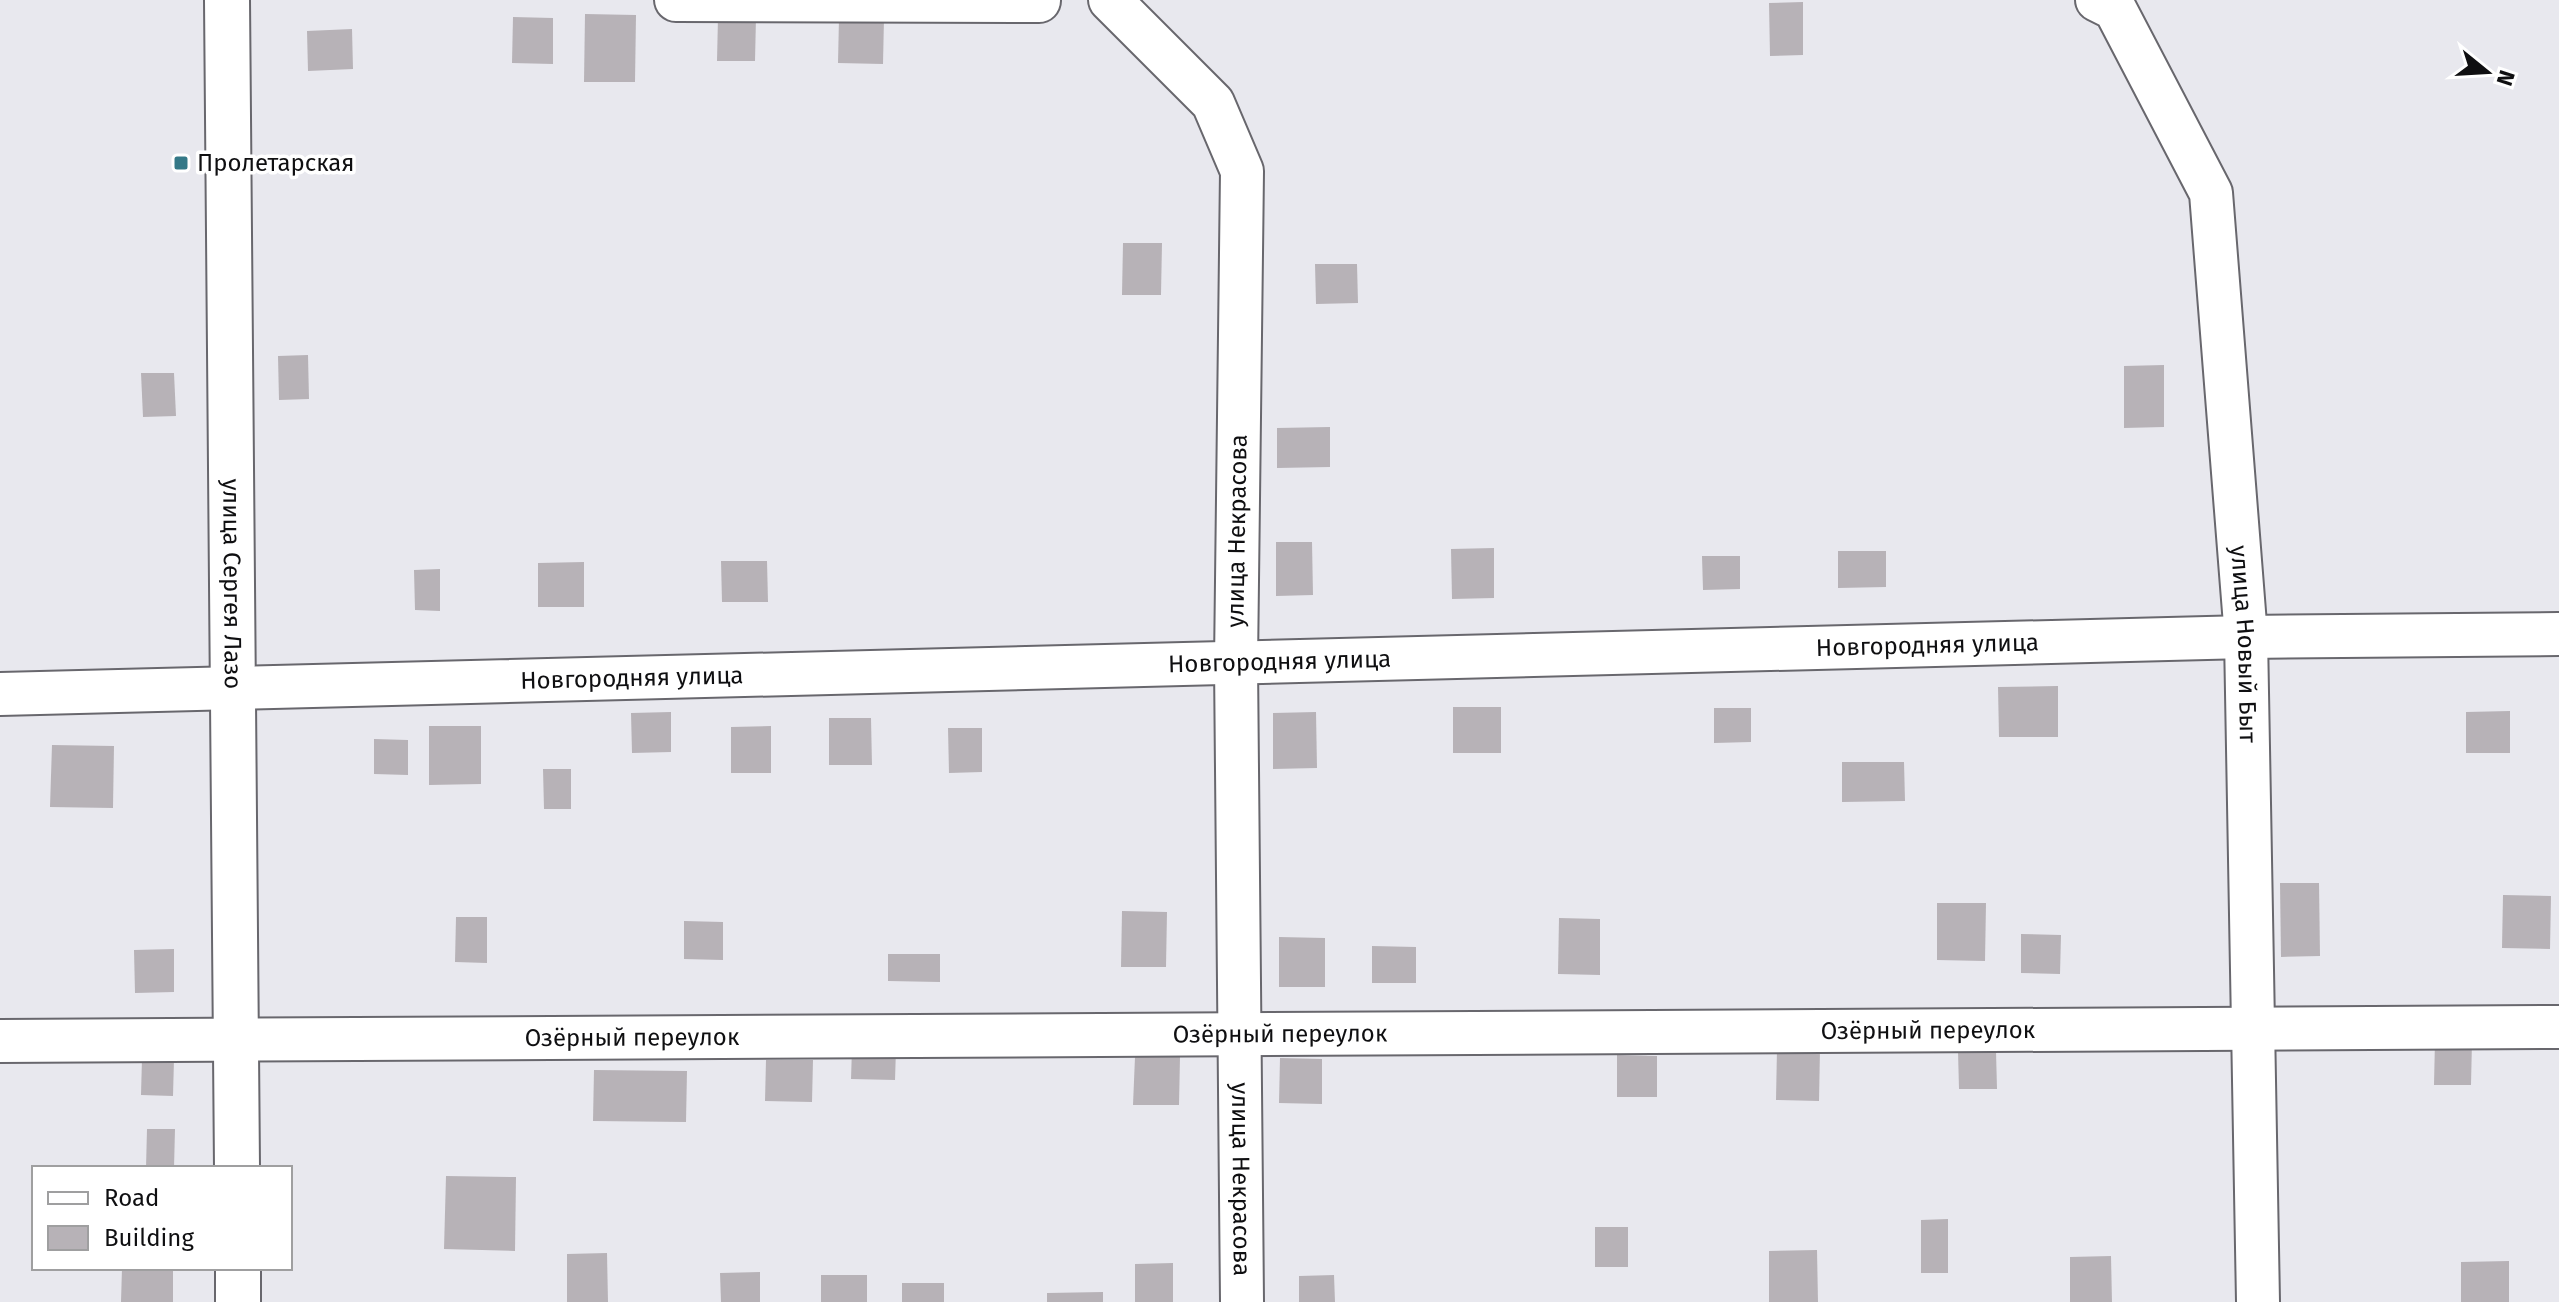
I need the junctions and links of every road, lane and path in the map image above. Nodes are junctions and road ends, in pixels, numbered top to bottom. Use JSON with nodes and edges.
{"nodes":[{"id":1,"x":227,"y":0,"type":"edge"},
{"id":2,"x":676,"y":0,"type":"edge"},
{"id":3,"x":1110,"y":0,"type":"edge"},
{"id":4,"x":1039,"y":1,"type":"edge"},
{"id":5,"x":2106,"y":5,"type":"edge"},
{"id":6,"x":2559,"y":634,"type":"edge"},
{"id":7,"x":2246,"y":637,"type":"junction"},
{"id":8,"x":1236,"y":663,"type":"junction"},
{"id":9,"x":233,"y":690,"type":"junction"},
{"id":10,"x":0,"y":694,"type":"edge"},
{"id":11,"x":2559,"y":1027,"type":"edge"},
{"id":12,"x":2253,"y":1029,"type":"junction"},
{"id":13,"x":1240,"y":1034,"type":"junction"},
{"id":14,"x":236,"y":1040,"type":"junction"},
{"id":15,"x":0,"y":1041,"type":"edge"},
{"id":16,"x":237,"y":1166,"type":"edge"},
{"id":17,"x":238,"y":1270,"type":"edge"},
{"id":18,"x":238,"y":1302,"type":"edge"},
{"id":19,"x":1242,"y":1302,"type":"edge"},
{"id":20,"x":2258,"y":1302,"type":"edge"}],
"edges":[{"from":1,"to":9,"type":"main road","name":"улица Сергея Лазо"},
{"from":2,"to":4,"type":"street"},
{"from":3,"to":8,"type":"street","name":"улица Некрасова"},
{"from":5,"to":7,"type":"street","name":"улица Новый Быт"},
{"from":6,"to":7,"type":"street","name":"Новгородняя улица"},
{"from":7,"to":8,"type":"street","name":"Новгородняя улица"},
{"from":7,"to":12,"type":"street","name":"улица Новый Быт"},
{"from":8,"to":9,"type":"street","name":"Новгородняя улица"},
{"from":8,"to":13,"type":"street","name":"улица Некрасова"},
{"from":9,"to":10,"type":"street","name":"Новгородняя улица"},
{"from":9,"to":14,"type":"main road","name":"улица Сергея Лазо"},
{"from":11,"to":12,"type":"street","name":"Озёрный переулок"},
{"from":12,"to":13,"type":"street","name":"Озёрный переулок"},
{"from":12,"to":20,"type":"street","name":"улица Новый Быт"},
{"from":13,"to":14,"type":"street","name":"Озёрный переулок"},
{"from":13,"to":19,"type":"street","name":"улица Некрасова"},
{"from":14,"to":15,"type":"street","name":"Озёрный переулок"},
{"from":14,"to":16,"type":"main road","name":"улица Сергея Лазо"},
{"from":17,"to":18,"type":"main road"}]}
